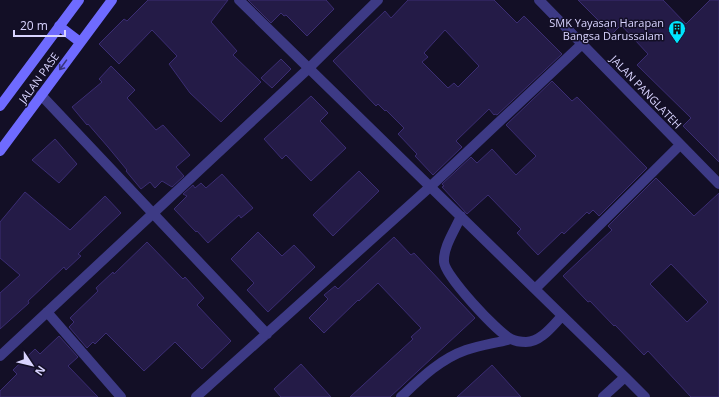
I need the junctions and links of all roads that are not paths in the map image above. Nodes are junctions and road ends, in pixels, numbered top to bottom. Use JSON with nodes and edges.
{"nodes":[{"id":1,"x":79,"y":0,"type":"edge"},
{"id":2,"x":112,"y":0,"type":"edge"},
{"id":3,"x":240,"y":0,"type":"edge"},
{"id":4,"x":378,"y":0,"type":"edge"},
{"id":5,"x":539,"y":0,"type":"edge"},
{"id":6,"x":59,"y":26,"type":"junction"},
{"id":7,"x":80,"y":42,"type":"junction"},
{"id":8,"x":582,"y":44,"type":"junction"},
{"id":9,"x":309,"y":68,"type":"junction"},
{"id":10,"x":41,"y":95,"type":"junction"},
{"id":11,"x":0,"y":106,"type":"edge"},
{"id":12,"x":680,"y":145,"type":"junction"},
{"id":13,"x":0,"y":151,"type":"edge"},
{"id":14,"x":719,"y":184,"type":"edge"},
{"id":15,"x":431,"y":186,"type":"junction"},
{"id":16,"x":153,"y":213,"type":"junction"},
{"id":17,"x":461,"y":216,"type":"junction"},
{"id":18,"x":535,"y":289,"type":"junction"},
{"id":19,"x":47,"y":312,"type":"junction"},
{"id":20,"x":562,"y":316,"type":"junction"},
{"id":21,"x":266,"y":334,"type":"junction"},
{"id":22,"x":511,"y":339,"type":"junction"},
{"id":23,"x":0,"y":356,"type":"edge"},
{"id":24,"x":625,"y":377,"type":"junction"},
{"id":25,"x":121,"y":397,"type":"edge"},
{"id":26,"x":196,"y":397,"type":"edge"},
{"id":27,"x":401,"y":397,"type":"edge"},
{"id":28,"x":603,"y":397,"type":"edge"},
{"id":29,"x":645,"y":397,"type":"edge"}],
"edges":[{"from":1,"to":6,"type":"street","name":"JALAN PASE"},
{"from":2,"to":7,"type":"street","name":"JALAN PASE"},
{"from":3,"to":9,"type":"street"},
{"from":4,"to":9,"type":"street"},
{"from":5,"to":8,"type":"street","name":"JALAN PANGLATEH"},
{"from":6,"to":7,"type":"street"},
{"from":6,"to":11,"type":"street","name":"JALAN PASE"},
{"from":7,"to":10,"type":"street","name":"JALAN PASE","one_way":true},
{"from":8,"to":12,"type":"street","name":"JALAN PANGLATEH"},
{"from":8,"to":15,"type":"street"},
{"from":9,"to":15,"type":"street"},
{"from":9,"to":16,"type":"street"},
{"from":10,"to":13,"type":"street","name":"JALAN PASE"},
{"from":10,"to":16,"type":"street"},
{"from":12,"to":14,"type":"street","name":"JALAN PANGLATEH"},
{"from":12,"to":18,"type":"street"},
{"from":15,"to":17,"type":"street"},
{"from":15,"to":21,"type":"street"},
{"from":16,"to":19,"type":"street"},
{"from":16,"to":21,"type":"street"},
{"from":17,"to":18,"type":"street"},
{"from":17,"to":22,"type":"street"},
{"from":18,"to":20,"type":"street"},
{"from":19,"to":23,"type":"street"},
{"from":19,"to":25,"type":"street"},
{"from":20,"to":22,"type":"street"},
{"from":20,"to":24,"type":"street"},
{"from":21,"to":26,"type":"street"},
{"from":22,"to":27,"type":"street"},
{"from":24,"to":28,"type":"street"},
{"from":24,"to":29,"type":"street"}]}
